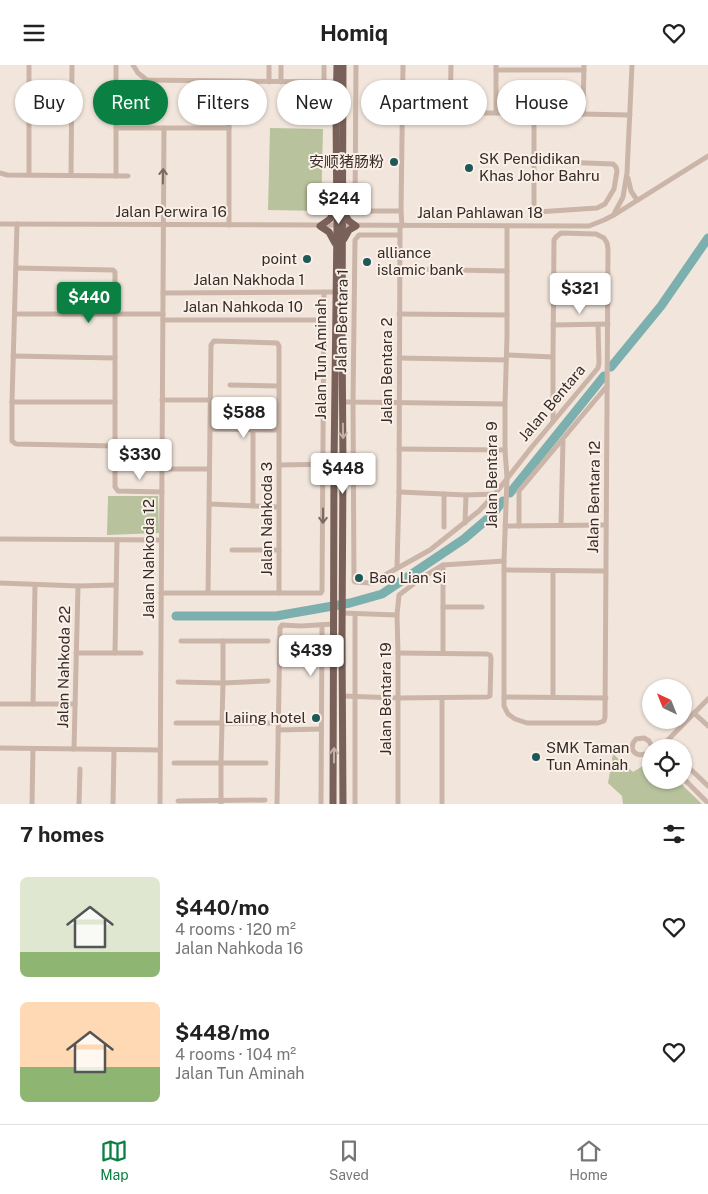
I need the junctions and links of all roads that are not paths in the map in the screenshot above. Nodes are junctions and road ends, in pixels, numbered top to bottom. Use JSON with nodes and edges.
{"nodes":[{"id":1,"x":29,"y":65,"type":"edge"},
{"id":2,"x":72,"y":65,"type":"edge"},
{"id":3,"x":116,"y":65,"type":"edge"},
{"id":4,"x":133,"y":65,"type":"edge"},
{"id":5,"x":269,"y":65,"type":"edge"},
{"id":6,"x":281,"y":65,"type":"edge"},
{"id":7,"x":324,"y":65,"type":"edge"},
{"id":8,"x":337,"y":65,"type":"edge"},
{"id":9,"x":343,"y":65,"type":"edge"},
{"id":10,"x":356,"y":65,"type":"edge"},
{"id":11,"x":403,"y":65,"type":"edge"},
{"id":12,"x":451,"y":65,"type":"edge"},
{"id":13,"x":632,"y":65,"type":"edge"},
{"id":14,"x":496,"y":67,"type":"edge"},
{"id":15,"x":540,"y":68,"type":"edge"},
{"id":16,"x":584,"y":68,"type":"edge"},
{"id":17,"x":178,"y":80,"type":"edge"},
{"id":18,"x":281,"y":80,"type":"edge"},
{"id":19,"x":324,"y":80,"type":"edge"},
{"id":20,"x":337,"y":80,"type":"edge"},
{"id":21,"x":403,"y":80,"type":"edge"},
{"id":22,"x":451,"y":80,"type":"edge"},
{"id":23,"x":269,"y":81,"type":"joint"},
{"id":24,"x":277,"y":82,"type":"edge"},
{"id":25,"x":487,"y":113,"type":"edge"},
{"id":26,"x":496,"y":113,"type":"joint"},
{"id":27,"x":586,"y":114,"type":"edge"},
{"id":28,"x":630,"y":115,"type":"junction"},
{"id":29,"x":336,"y":125,"type":"edge"},
{"id":30,"x":402,"y":125,"type":"edge"},
{"id":31,"x":534,"y":125,"type":"edge"},
{"id":32,"x":116,"y":128,"type":"junction"},
{"id":33,"x":164,"y":128,"type":"junction"},
{"id":34,"x":229,"y":128,"type":"joint"},
{"id":35,"x":708,"y":156,"type":"edge"},
{"id":36,"x":534,"y":161,"type":"junction"},
{"id":37,"x":0,"y":173,"type":"edge"},
{"id":38,"x":627,"y":173,"type":"junction"},
{"id":39,"x":29,"y":175,"type":"junction"},
{"id":40,"x":71,"y":175,"type":"junction"},
{"id":41,"x":116,"y":175,"type":"junction"},
{"id":42,"x":128,"y":176,"type":"dead end"},
{"id":43,"x":638,"y":200,"type":"junction"},
{"id":44,"x":337,"y":204,"type":"junction"},
{"id":45,"x":401,"y":211,"type":"junction"},
{"id":46,"x":343,"y":212,"type":"junction"},
{"id":47,"x":614,"y":215,"type":"junction"},
{"id":48,"x":0,"y":224,"type":"edge"},
{"id":49,"x":17,"y":224,"type":"junction"},
{"id":50,"x":163,"y":225,"type":"junction"},
{"id":51,"x":230,"y":225,"type":"junction"},
{"id":52,"x":320,"y":226,"type":"junction"},
{"id":53,"x":340,"y":226,"type":"junction"},
{"id":54,"x":356,"y":226,"type":"junction"},
{"id":55,"x":401,"y":226,"type":"junction"},
{"id":56,"x":506,"y":226,"type":"junction"},
{"id":57,"x":400,"y":235,"type":"junction"},
{"id":58,"x":340,"y":244,"type":"junction"},
{"id":59,"x":16,"y":268,"type":"junction"},
{"id":60,"x":400,"y":269,"type":"junction"},
{"id":61,"x":507,"y":271,"type":"junction"},
{"id":62,"x":554,"y":280,"type":"junction"},
{"id":63,"x":595,"y":281,"type":"dead end"},
{"id":64,"x":336,"y":292,"type":"junction"},
{"id":65,"x":163,"y":293,"type":"junction"},
{"id":66,"x":324,"y":293,"type":"junction"},
{"id":67,"x":115,"y":313,"type":"junction"},
{"id":68,"x":399,"y":314,"type":"junction"},
{"id":69,"x":15,"y":315,"type":"junction"},
{"id":70,"x":507,"y":315,"type":"junction"},
{"id":71,"x":163,"y":317,"type":"junction"},
{"id":72,"x":324,"y":320,"type":"junction"},
{"id":73,"x":608,"y":324,"type":"junction"},
{"id":74,"x":553,"y":325,"type":"junction"},
{"id":75,"x":598,"y":325,"type":"junction"},
{"id":76,"x":14,"y":356,"type":"junction"},
{"id":77,"x":553,"y":357,"type":"junction"},
{"id":78,"x":115,"y":358,"type":"junction"},
{"id":79,"x":506,"y":358,"type":"junction"},
{"id":80,"x":399,"y":359,"type":"junction"},
{"id":81,"x":230,"y":385,"type":"dead end"},
{"id":82,"x":279,"y":385,"type":"junction"},
{"id":83,"x":608,"y":385,"type":"junction"},
{"id":84,"x":162,"y":400,"type":"junction"},
{"id":85,"x":210,"y":400,"type":"junction"},
{"id":86,"x":12,"y":402,"type":"junction"},
{"id":87,"x":115,"y":402,"type":"junction"},
{"id":88,"x":343,"y":402,"type":"junction"},
{"id":89,"x":353,"y":402,"type":"junction"},
{"id":90,"x":399,"y":403,"type":"junction"},
{"id":91,"x":505,"y":404,"type":"junction"},
{"id":92,"x":553,"y":421,"type":"junction"},
{"id":93,"x":210,"y":429,"type":"junction"},
{"id":94,"x":253,"y":429,"type":"junction"},
{"id":95,"x":279,"y":430,"type":"junction"},
{"id":96,"x":563,"y":440,"type":"junction"},
{"id":97,"x":115,"y":446,"type":"junction"},
{"id":98,"x":399,"y":449,"type":"junction"},
{"id":99,"x":505,"y":450,"type":"junction"},
{"id":100,"x":324,"y":464,"type":"junction"},
{"id":101,"x":334,"y":464,"type":"junction"},
{"id":102,"x":279,"y":465,"type":"junction"},
{"id":103,"x":162,"y":469,"type":"junction"},
{"id":104,"x":210,"y":469,"type":"junction"},
{"id":105,"x":507,"y":478,"type":"junction"},
{"id":106,"x":162,"y":492,"type":"junction"},
{"id":107,"x":399,"y":492,"type":"junction"},
{"id":108,"x":444,"y":494,"type":"junction"},
{"id":109,"x":495,"y":494,"type":"junction"},
{"id":110,"x":466,"y":495,"type":"junction"},
{"id":111,"x":209,"y":504,"type":"junction"},
{"id":112,"x":253,"y":506,"type":"junction"},
{"id":113,"x":279,"y":507,"type":"junction"},
{"id":114,"x":464,"y":523,"type":"junction"},
{"id":115,"x":561,"y":525,"type":"junction"},
{"id":116,"x":606,"y":525,"type":"junction"},
{"id":117,"x":505,"y":526,"type":"junction"},
{"id":118,"x":520,"y":526,"type":"junction"},
{"id":119,"x":444,"y":527,"type":"dead end"},
{"id":120,"x":0,"y":539,"type":"edge"},
{"id":121,"x":116,"y":540,"type":"junction"},
{"id":122,"x":161,"y":540,"type":"junction"},
{"id":123,"x":232,"y":550,"type":"dead end"},
{"id":124,"x":279,"y":550,"type":"junction"},
{"id":125,"x":504,"y":561,"type":"junction"},
{"id":126,"x":443,"y":565,"type":"junction"},
{"id":127,"x":397,"y":568,"type":"junction"},
{"id":128,"x":504,"y":570,"type":"junction"},
{"id":129,"x":553,"y":571,"type":"junction"},
{"id":130,"x":606,"y":571,"type":"junction"},
{"id":131,"x":354,"y":579,"type":"joint"},
{"id":132,"x":0,"y":583,"type":"edge"},
{"id":133,"x":35,"y":585,"type":"junction"},
{"id":134,"x":116,"y":585,"type":"junction"},
{"id":135,"x":78,"y":586,"type":"junction"},
{"id":136,"x":161,"y":593,"type":"junction"},
{"id":137,"x":208,"y":593,"type":"junction"},
{"id":138,"x":279,"y":593,"type":"junction"},
{"id":139,"x":443,"y":607,"type":"junction"},
{"id":140,"x":482,"y":607,"type":"dead end"},
{"id":141,"x":339,"y":613,"type":"junction"},
{"id":142,"x":355,"y":614,"type":"junction"},
{"id":143,"x":397,"y":615,"type":"junction"},
{"id":144,"x":334,"y":624,"type":"junction"},
{"id":145,"x":322,"y":625,"type":"junction"},
{"id":146,"x":181,"y":641,"type":"dead end"},
{"id":147,"x":223,"y":641,"type":"junction"},
{"id":148,"x":268,"y":641,"type":"dead end"},
{"id":149,"x":76,"y":653,"type":"junction"},
{"id":150,"x":115,"y":653,"type":"junction"},
{"id":151,"x":141,"y":653,"type":"dead end"},
{"id":152,"x":398,"y":653,"type":"junction"},
{"id":153,"x":443,"y":653,"type":"junction"},
{"id":154,"x":268,"y":681,"type":"dead end"},
{"id":155,"x":178,"y":682,"type":"dead end"},
{"id":156,"x":223,"y":683,"type":"junction"},
{"id":157,"x":342,"y":696,"type":"junction"},
{"id":158,"x":356,"y":697,"type":"junction"},
{"id":159,"x":504,"y":697,"type":"junction"},
{"id":160,"x":553,"y":697,"type":"junction"},
{"id":161,"x":398,"y":698,"type":"junction"},
{"id":162,"x":442,"y":698,"type":"junction"},
{"id":163,"x":606,"y":698,"type":"junction"},
{"id":164,"x":708,"y":699,"type":"edge"},
{"id":165,"x":0,"y":704,"type":"edge"},
{"id":166,"x":33,"y":704,"type":"junction"},
{"id":167,"x":75,"y":704,"type":"junction"},
{"id":168,"x":694,"y":713,"type":"junction"},
{"id":169,"x":515,"y":719,"type":"joint"},
{"id":170,"x":176,"y":723,"type":"dead end"},
{"id":171,"x":222,"y":723,"type":"junction"},
{"id":172,"x":271,"y":723,"type":"dead end"},
{"id":173,"x":708,"y":726,"type":"edge"},
{"id":174,"x":278,"y":729,"type":"junction"},
{"id":175,"x":321,"y":729,"type":"junction"},
{"id":176,"x":646,"y":739,"type":"edge"},
{"id":177,"x":669,"y":739,"type":"edge"},
{"id":178,"x":0,"y":748,"type":"edge"},
{"id":179,"x":33,"y":749,"type":"junction"},
{"id":180,"x":74,"y":749,"type":"junction"},
{"id":181,"x":114,"y":750,"type":"junction"},
{"id":182,"x":160,"y":750,"type":"junction"},
{"id":183,"x":642,"y":755,"type":"edge"},
{"id":184,"x":174,"y":763,"type":"dead end"},
{"id":185,"x":220,"y":763,"type":"junction"},
{"id":186,"x":266,"y":763,"type":"dead end"},
{"id":187,"x":80,"y":769,"type":"dead end"},
{"id":188,"x":692,"y":771,"type":"edge"},
{"id":189,"x":708,"y":786,"type":"edge"},
{"id":190,"x":692,"y":787,"type":"edge"},
{"id":191,"x":265,"y":800,"type":"dead end"},
{"id":192,"x":178,"y":801,"type":"dead end"},
{"id":193,"x":221,"y":803,"type":"edge"},
{"id":194,"x":708,"y":803,"type":"edge"},
{"id":195,"x":32,"y":804,"type":"edge"},
{"id":196,"x":79,"y":804,"type":"edge"},
{"id":197,"x":114,"y":804,"type":"edge"},
{"id":198,"x":160,"y":804,"type":"edge"},
{"id":199,"x":278,"y":804,"type":"edge"},
{"id":200,"x":321,"y":804,"type":"edge"},
{"id":201,"x":334,"y":804,"type":"edge"},
{"id":202,"x":343,"y":804,"type":"edge"},
{"id":203,"x":355,"y":804,"type":"edge"},
{"id":204,"x":398,"y":804,"type":"edge"},
{"id":205,"x":442,"y":804,"type":"edge"}],
"edges":[{"from":1,"to":39,"type":"street"},
{"from":2,"to":40,"type":"street"},
{"from":3,"to":32,"type":"street"},
{"from":4,"to":17,"type":"street"},
{"from":5,"to":23,"type":"street"},
{"from":6,"to":18,"type":"street"},
{"from":7,"to":19,"type":"street"},
{"from":8,"to":20,"type":"main road","name":"Jalan Tun Aminah"},
{"from":9,"to":46,"type":"main road","name":"Jalan Tun Aminah"},
{"from":10,"to":45,"type":"street"},
{"from":11,"to":21,"type":"street","name":"Jalan Bentara 2"},
{"from":12,"to":22,"type":"street"},
{"from":13,"to":28,"type":"street"},
{"from":14,"to":15,"type":"street"},
{"from":14,"to":26,"type":"street"},
{"from":15,"to":16,"type":"street"},
{"from":23,"to":24,"type":"street"},
{"from":25,"to":26,"type":"street"},
{"from":27,"to":28,"type":"street"},
{"from":28,"to":38,"type":"street"},
{"from":29,"to":44,"type":"main road","name":"Jalan Tun Aminah"},
{"from":30,"to":45,"type":"street","name":"Jalan Bentara 2"},
{"from":31,"to":36,"type":"street"},
{"from":32,"to":33,"type":"street"},
{"from":32,"to":41,"type":"street"},
{"from":33,"to":34,"type":"street"},
{"from":50,"to":33,"type":"street","name":"Jalan Nahkoda 12","one_way":true},
{"from":34,"to":51,"type":"street"},
{"from":35,"to":43,"type":"street","name":"Jalan Pahlawan 18"},
{"from":36,"to":36,"type":"street"},
{"from":37,"to":39,"type":"street"},
{"from":38,"to":43,"type":"street"},
{"from":38,"to":47,"type":"street"},
{"from":39,"to":40,"type":"street"},
{"from":40,"to":41,"type":"street"},
{"from":41,"to":42,"type":"street"},
{"from":43,"to":47,"type":"street","name":"Jalan Pahlawan 18"},
{"from":44,"to":52,"type":"main road"},
{"from":44,"to":53,"type":"main road","name":"Jalan Tun Aminah"},
{"from":45,"to":55,"type":"street","name":"Jalan Bentara 2"},
{"from":46,"to":53,"type":"main road","name":"Jalan Tun Aminah"},
{"from":46,"to":54,"type":"main road"},
{"from":47,"to":56,"type":"street","name":"Jalan Pahlawan 18"},
{"from":48,"to":49,"type":"street","name":"Jalan Perwira 16"},
{"from":49,"to":50,"type":"street","name":"Jalan Perwira 16"},
{"from":49,"to":59,"type":"street"},
{"from":50,"to":51,"type":"street","name":"Jalan Perwira 16"},
{"from":50,"to":65,"type":"street","name":"Jalan Nahkoda 12"},
{"from":51,"to":52,"type":"street","name":"Jalan Perwira 16"},
{"from":52,"to":53,"type":"street","name":"Jalan Perwira 16"},
{"from":52,"to":58,"type":"main road"},
{"from":53,"to":54,"type":"street","name":"Jalan Pahlawan 18"},
{"from":53,"to":58,"type":"main road","name":"Jalan Tun Aminah"},
{"from":54,"to":55,"type":"street","name":"Jalan Pahlawan 18"},
{"from":54,"to":58,"type":"main road"},
{"from":55,"to":56,"type":"street","name":"Jalan Pahlawan 18"},
{"from":55,"to":57,"type":"street","name":"Jalan Bentara 2"},
{"from":56,"to":61,"type":"street","name":"Jalan Bentara 9"},
{"from":57,"to":60,"type":"street","name":"Jalan Bentara 2"},
{"from":57,"to":89,"type":"street","name":"Jalan Bentara 1"},
{"from":58,"to":64,"type":"main road","name":"Jalan Tun Aminah"},
{"from":58,"to":88,"type":"main road","name":"Jalan Tun Aminah"},
{"from":59,"to":67,"type":"street"},
{"from":59,"to":69,"type":"street"},
{"from":60,"to":61,"type":"street"},
{"from":60,"to":68,"type":"street","name":"Jalan Bentara 2"},
{"from":61,"to":70,"type":"street","name":"Jalan Bentara 9"},
{"from":62,"to":63,"type":"street"},
{"from":62,"to":73,"type":"street","name":"Jalan Bentara 12"},
{"from":62,"to":74,"type":"street"},
{"from":64,"to":66,"type":"street","name":"Jalan Nakhoda 1"},
{"from":64,"to":101,"type":"main road","name":"Jalan Tun Aminah"},
{"from":65,"to":66,"type":"street","name":"Jalan Nakhoda 1"},
{"from":65,"to":71,"type":"street","name":"Jalan Nahkoda 12"},
{"from":66,"to":72,"type":"street"},
{"from":67,"to":69,"type":"street","name":"Jalan Nahkoda 10"},
{"from":67,"to":71,"type":"street","name":"Jalan Nahkoda 10"},
{"from":67,"to":78,"type":"street"},
{"from":68,"to":70,"type":"street"},
{"from":68,"to":80,"type":"street","name":"Jalan Bentara 2"},
{"from":69,"to":76,"type":"street"},
{"from":70,"to":79,"type":"street","name":"Jalan Bentara 9"},
{"from":71,"to":72,"type":"street","name":"Jalan Nahkoda 10"},
{"from":71,"to":84,"type":"street","name":"Jalan Nahkoda 12"},
{"from":72,"to":100,"type":"street"},
{"from":73,"to":75,"type":"street"},
{"from":73,"to":83,"type":"street","name":"Jalan Bentara 12"},
{"from":74,"to":75,"type":"street"},
{"from":74,"to":77,"type":"street"},
{"from":75,"to":92,"type":"street","name":"Jalan Bentara"},
{"from":76,"to":78,"type":"street"},
{"from":76,"to":86,"type":"street"},
{"from":77,"to":79,"type":"street"},
{"from":77,"to":92,"type":"street"},
{"from":78,"to":87,"type":"street"},
{"from":79,"to":80,"type":"street"},
{"from":79,"to":91,"type":"street","name":"Jalan Bentara 9"},
{"from":80,"to":90,"type":"street","name":"Jalan Bentara 2"},
{"from":81,"to":82,"type":"street"},
{"from":82,"to":85,"type":"street","name":"Jalan Nahkoda 3"},
{"from":82,"to":95,"type":"street","name":"Jalan Nahkoda 3"},
{"from":83,"to":96,"type":"street","name":"Jalan Bentara"},
{"from":83,"to":116,"type":"street","name":"Jalan Bentara 12"},
{"from":84,"to":85,"type":"street"},
{"from":84,"to":103,"type":"street","name":"Jalan Nahkoda 12"},
{"from":85,"to":93,"type":"street","name":"Jalan Nahkoda 3"},
{"from":86,"to":87,"type":"street"},
{"from":86,"to":97,"type":"street"},
{"from":87,"to":97,"type":"street"},
{"from":88,"to":89,"type":"street"},
{"from":88,"to":141,"type":"main road","name":"Jalan Tun Aminah","one_way":true},
{"from":89,"to":90,"type":"street"},
{"from":89,"to":131,"type":"street","name":"Jalan Bentara 1"},
{"from":90,"to":91,"type":"street"},
{"from":90,"to":98,"type":"street","name":"Jalan Bentara 2"},
{"from":91,"to":99,"type":"street","name":"Jalan Bentara 9"},
{"from":92,"to":105,"type":"street","name":"Jalan Bentara"},
{"from":93,"to":94,"type":"street"},
{"from":93,"to":104,"type":"street","name":"Jalan Nahkoda 3"},
{"from":94,"to":95,"type":"street"},
{"from":94,"to":112,"type":"street"},
{"from":95,"to":102,"type":"street","name":"Jalan Nahkoda 3"},
{"from":96,"to":115,"type":"street"},
{"from":96,"to":118,"type":"street","name":"Jalan Bentara"},
{"from":97,"to":106,"type":"street"},
{"from":98,"to":99,"type":"street"},
{"from":98,"to":107,"type":"street","name":"Jalan Bentara 2"},
{"from":99,"to":105,"type":"street","name":"Jalan Bentara 9"},
{"from":100,"to":101,"type":"street"},
{"from":100,"to":102,"type":"street"},
{"from":100,"to":138,"type":"street","one_way":true},
{"from":101,"to":141,"type":"main road","name":"Jalan Tun Aminah"},
{"from":102,"to":113,"type":"street","name":"Jalan Nahkoda 3"},
{"from":103,"to":104,"type":"street"},
{"from":103,"to":106,"type":"street","name":"Jalan Nahkoda 12"},
{"from":104,"to":111,"type":"street","name":"Jalan Nahkoda 3"},
{"from":105,"to":109,"type":"street","name":"Jalan Bentara"},
{"from":105,"to":117,"type":"street","name":"Jalan Bentara 9"},
{"from":106,"to":122,"type":"street","name":"Jalan Nahkoda 12"},
{"from":107,"to":108,"type":"street"},
{"from":107,"to":127,"type":"street","name":"Jalan Bentara 2"},
{"from":108,"to":110,"type":"street"},
{"from":108,"to":119,"type":"street"},
{"from":109,"to":110,"type":"street"},
{"from":109,"to":114,"type":"street","name":"Jalan Bentara"},
{"from":110,"to":114,"type":"street"},
{"from":111,"to":112,"type":"street"},
{"from":111,"to":137,"type":"street","name":"Jalan Nahkoda 3"},
{"from":112,"to":113,"type":"street"},
{"from":113,"to":124,"type":"street","name":"Jalan Nahkoda 3"},
{"from":114,"to":127,"type":"street","name":"Jalan Bentara"},
{"from":115,"to":116,"type":"street"},
{"from":115,"to":118,"type":"street"},
{"from":116,"to":130,"type":"street","name":"Jalan Bentara 12"},
{"from":117,"to":118,"type":"street"},
{"from":117,"to":125,"type":"street","name":"Jalan Bentara 9"},
{"from":120,"to":121,"type":"street"},
{"from":121,"to":122,"type":"street"},
{"from":121,"to":134,"type":"street"},
{"from":122,"to":136,"type":"street","name":"Jalan Nahkoda 12"},
{"from":123,"to":124,"type":"street"},
{"from":124,"to":138,"type":"street","name":"Jalan Nahkoda 3"},
{"from":125,"to":126,"type":"street"},
{"from":125,"to":128,"type":"street","name":"Jalan Bentara 9"},
{"from":126,"to":139,"type":"street"},
{"from":126,"to":143,"type":"street","name":"Jalan Bentara 19"},
{"from":127,"to":131,"type":"street","name":"Jalan Bentara"},
{"from":128,"to":129,"type":"street"},
{"from":128,"to":159,"type":"street","name":"Jalan Bentara 9"},
{"from":129,"to":130,"type":"street"},
{"from":129,"to":160,"type":"street"},
{"from":130,"to":163,"type":"street","name":"Jalan Bentara 12"},
{"from":132,"to":133,"type":"street"},
{"from":133,"to":135,"type":"street"},
{"from":133,"to":166,"type":"street"},
{"from":134,"to":135,"type":"street"},
{"from":134,"to":150,"type":"street"},
{"from":135,"to":149,"type":"street","name":"Jalan Nahkoda 22"},
{"from":136,"to":137,"type":"street"},
{"from":136,"to":182,"type":"street","name":"Jalan Nahkoda 12"},
{"from":137,"to":138,"type":"street"},
{"from":139,"to":140,"type":"street"},
{"from":139,"to":153,"type":"street"},
{"from":141,"to":142,"type":"street"},
{"from":141,"to":144,"type":"main road","name":"Jalan Tun Aminah"},
{"from":141,"to":157,"type":"main road","name":"Jalan Tun Aminah"},
{"from":142,"to":143,"type":"street"},
{"from":142,"to":158,"type":"street"},
{"from":143,"to":152,"type":"street","name":"Jalan Bentara 19"},
{"from":144,"to":145,"type":"street"},
{"from":201,"to":144,"type":"main road","name":"Jalan Tun Aminah","one_way":true},
{"from":145,"to":174,"type":"street"},
{"from":145,"to":175,"type":"street"},
{"from":146,"to":147,"type":"street"},
{"from":147,"to":148,"type":"street"},
{"from":147,"to":156,"type":"street"},
{"from":149,"to":150,"type":"street"},
{"from":149,"to":167,"type":"street","name":"Jalan Nahkoda 22"},
{"from":150,"to":151,"type":"street"},
{"from":152,"to":153,"type":"street"},
{"from":152,"to":161,"type":"street","name":"Jalan Bentara 19"},
{"from":153,"to":162,"type":"street"},
{"from":154,"to":156,"type":"street"},
{"from":155,"to":156,"type":"street"},
{"from":156,"to":171,"type":"street"},
{"from":157,"to":158,"type":"street"},
{"from":157,"to":202,"type":"main road","name":"Jalan Tun Aminah"},
{"from":158,"to":161,"type":"street"},
{"from":158,"to":203,"type":"street"},
{"from":159,"to":160,"type":"street"},
{"from":159,"to":169,"type":"street","name":"Jalan Bentara 9"},
{"from":160,"to":163,"type":"street"},
{"from":161,"to":162,"type":"street"},
{"from":161,"to":204,"type":"street","name":"Jalan Bentara 19"},
{"from":162,"to":205,"type":"street"},
{"from":163,"to":169,"type":"street","name":"Jalan Bentara 12"},
{"from":164,"to":168,"type":"street"},
{"from":165,"to":166,"type":"street"},
{"from":166,"to":167,"type":"street"},
{"from":167,"to":180,"type":"street","name":"Jalan Nahkoda 22"},
{"from":168,"to":173,"type":"street"},
{"from":168,"to":177,"type":"street"},
{"from":170,"to":171,"type":"street"},
{"from":171,"to":172,"type":"street"},
{"from":171,"to":185,"type":"street"},
{"from":174,"to":175,"type":"street"},
{"from":174,"to":199,"type":"street"},
{"from":175,"to":200,"type":"street"},
{"from":176,"to":183,"type":"street"},
{"from":178,"to":179,"type":"street"},
{"from":179,"to":180,"type":"street"},
{"from":179,"to":195,"type":"street"},
{"from":180,"to":181,"type":"street"},
{"from":181,"to":182,"type":"street"},
{"from":181,"to":197,"type":"street"},
{"from":182,"to":198,"type":"street","name":"Jalan Nahkoda 12"},
{"from":184,"to":185,"type":"street"},
{"from":185,"to":186,"type":"street"},
{"from":185,"to":193,"type":"street"},
{"from":187,"to":196,"type":"street"},
{"from":188,"to":189,"type":"street"},
{"from":190,"to":194,"type":"street"},
{"from":191,"to":193,"type":"street"},
{"from":192,"to":193,"type":"street"}]}
